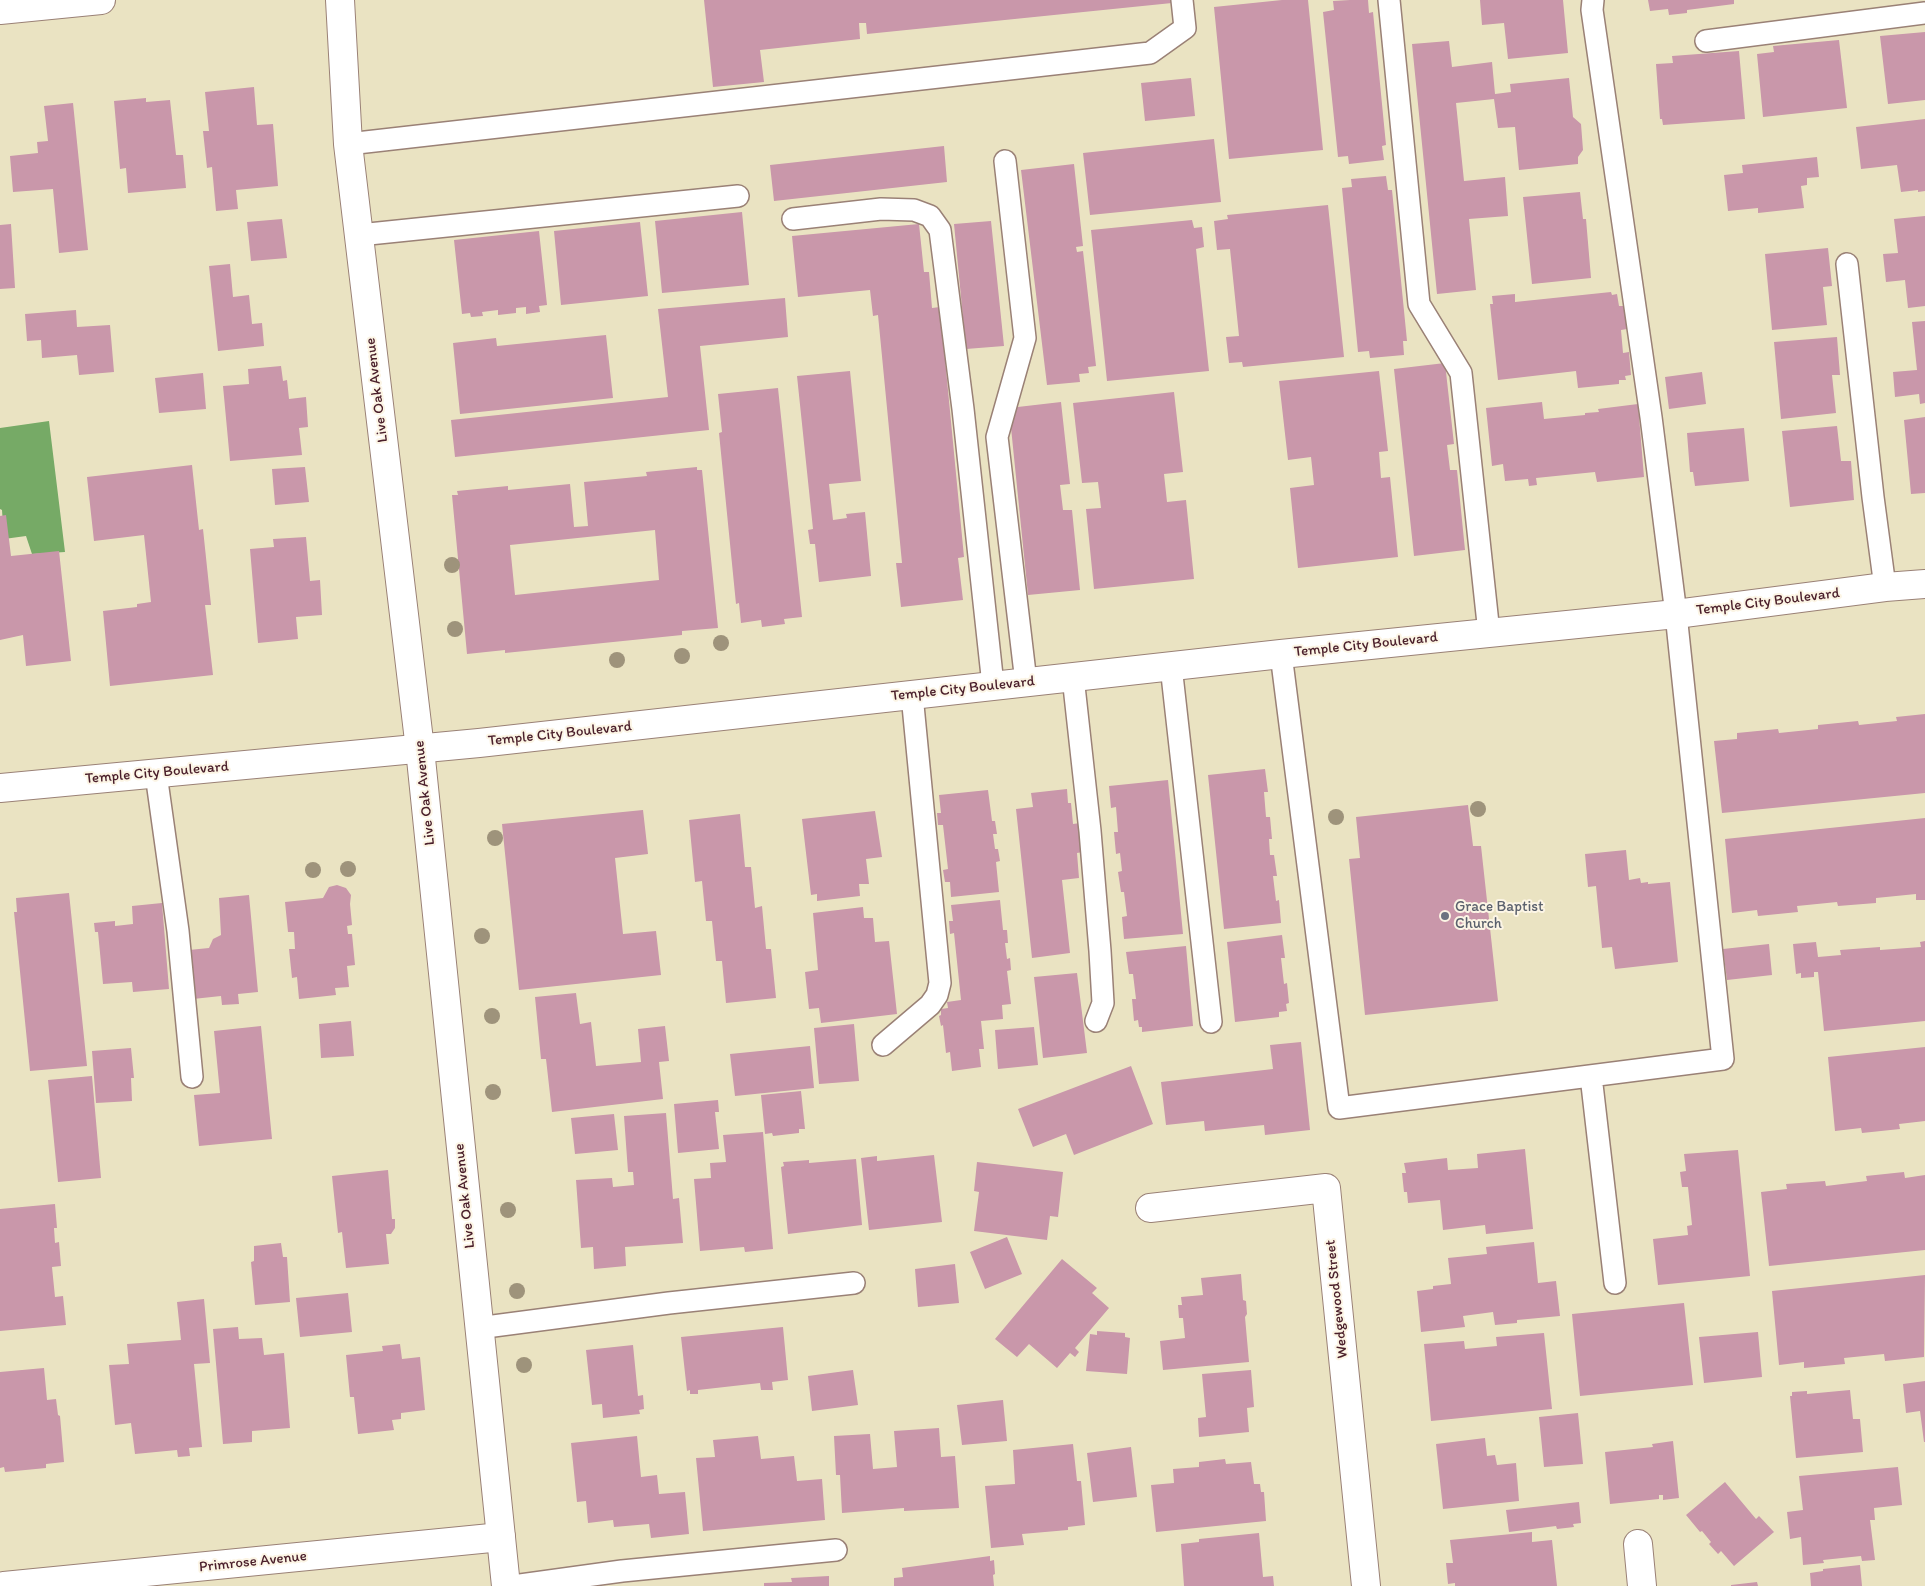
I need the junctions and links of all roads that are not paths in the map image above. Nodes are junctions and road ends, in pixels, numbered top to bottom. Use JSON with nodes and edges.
{"nodes":[{"id":1,"x":101,"y":0,"type":"edge"},
{"id":2,"x":340,"y":0,"type":"edge"},
{"id":3,"x":1182,"y":0,"type":"edge"},
{"id":4,"x":1389,"y":0,"type":"edge"},
{"id":5,"x":1593,"y":0,"type":"edge"},
{"id":6,"x":0,"y":10,"type":"edge"},
{"id":7,"x":1925,"y":14,"type":"edge"},
{"id":8,"x":1706,"y":41,"type":"dead end"},
{"id":9,"x":348,"y":144,"type":"junction"},
{"id":10,"x":1005,"y":161,"type":"dead end"},
{"id":11,"x":738,"y":196,"type":"dead end"},
{"id":12,"x":793,"y":219,"type":"dead end"},
{"id":13,"x":359,"y":236,"type":"junction"},
{"id":14,"x":1847,"y":264,"type":"dead end"},
{"id":15,"x":1925,"y":584,"type":"edge"},
{"id":16,"x":1885,"y":587,"type":"junction"},
{"id":17,"x":1676,"y":614,"type":"junction"},
{"id":18,"x":1489,"y":633,"type":"junction"},
{"id":19,"x":1281,"y":654,"type":"junction"},
{"id":20,"x":1171,"y":666,"type":"junction"},
{"id":21,"x":1072,"y":677,"type":"junction"},
{"id":22,"x":1026,"y":682,"type":"junction"},
{"id":23,"x":993,"y":685,"type":"junction"},
{"id":24,"x":912,"y":695,"type":"junction"},
{"id":25,"x":420,"y":749,"type":"junction"},
{"id":26,"x":156,"y":774,"type":"junction"},
{"id":27,"x":0,"y":788,"type":"edge"},
{"id":28,"x":1096,"y":1021,"type":"dead end"},
{"id":29,"x":1211,"y":1022,"type":"dead end"},
{"id":30,"x":883,"y":1045,"type":"dead end"},
{"id":31,"x":1592,"y":1076,"type":"junction"},
{"id":32,"x":192,"y":1077,"type":"dead end"},
{"id":33,"x":1150,"y":1208,"type":"dead end"},
{"id":34,"x":854,"y":1283,"type":"dead end"},
{"id":35,"x":1615,"y":1283,"type":"dead end"},
{"id":36,"x":478,"y":1328,"type":"junction"},
{"id":37,"x":501,"y":1538,"type":"junction"},
{"id":38,"x":1638,"y":1544,"type":"dead end"},
{"id":39,"x":836,"y":1550,"type":"dead end"},
{"id":40,"x":4,"y":1586,"type":"edge"},
{"id":41,"x":506,"y":1586,"type":"edge"},
{"id":42,"x":514,"y":1586,"type":"edge"},
{"id":43,"x":1366,"y":1586,"type":"edge"},
{"id":44,"x":1642,"y":1586,"type":"edge"}],
"edges":[{"from":1,"to":6,"type":"street"},
{"from":2,"to":9,"type":"street","name":"Live Oak Avenue"},
{"from":3,"to":9,"type":"lane"},
{"from":4,"to":18,"type":"lane"},
{"from":5,"to":17,"type":"lane"},
{"from":7,"to":8,"type":"lane"},
{"from":9,"to":13,"type":"street","name":"Live Oak Avenue"},
{"from":10,"to":22,"type":"lane"},
{"from":11,"to":13,"type":"lane"},
{"from":12,"to":23,"type":"lane"},
{"from":13,"to":25,"type":"street","name":"Live Oak Avenue"},
{"from":14,"to":16,"type":"lane"},
{"from":15,"to":16,"type":"street","name":"Temple City Boulevard"},
{"from":16,"to":17,"type":"street","name":"Temple City Boulevard"},
{"from":17,"to":18,"type":"street","name":"Temple City Boulevard"},
{"from":17,"to":31,"type":"lane"},
{"from":18,"to":19,"type":"street","name":"Temple City Boulevard"},
{"from":19,"to":20,"type":"street","name":"Temple City Boulevard"},
{"from":19,"to":31,"type":"lane"},
{"from":20,"to":21,"type":"street","name":"Temple City Boulevard"},
{"from":20,"to":29,"type":"lane"},
{"from":21,"to":22,"type":"street","name":"Temple City Boulevard"},
{"from":21,"to":28,"type":"lane"},
{"from":22,"to":23,"type":"street","name":"Temple City Boulevard"},
{"from":23,"to":24,"type":"street","name":"Temple City Boulevard"},
{"from":24,"to":25,"type":"street","name":"Temple City Boulevard"},
{"from":24,"to":30,"type":"lane"},
{"from":25,"to":26,"type":"street","name":"Temple City Boulevard"},
{"from":25,"to":36,"type":"street","name":"Live Oak Avenue"},
{"from":26,"to":27,"type":"street","name":"Temple City Boulevard"},
{"from":26,"to":32,"type":"lane"},
{"from":31,"to":35,"type":"lane"},
{"from":33,"to":43,"type":"street","name":"Wedgewood Street"},
{"from":34,"to":36,"type":"lane"},
{"from":36,"to":37,"type":"street","name":"Live Oak Avenue"},
{"from":37,"to":40,"type":"street","name":"Primrose Avenue"},
{"from":37,"to":41,"type":"street","name":"Live Oak Avenue"},
{"from":38,"to":44,"type":"street"},
{"from":39,"to":42,"type":"lane"}]}
